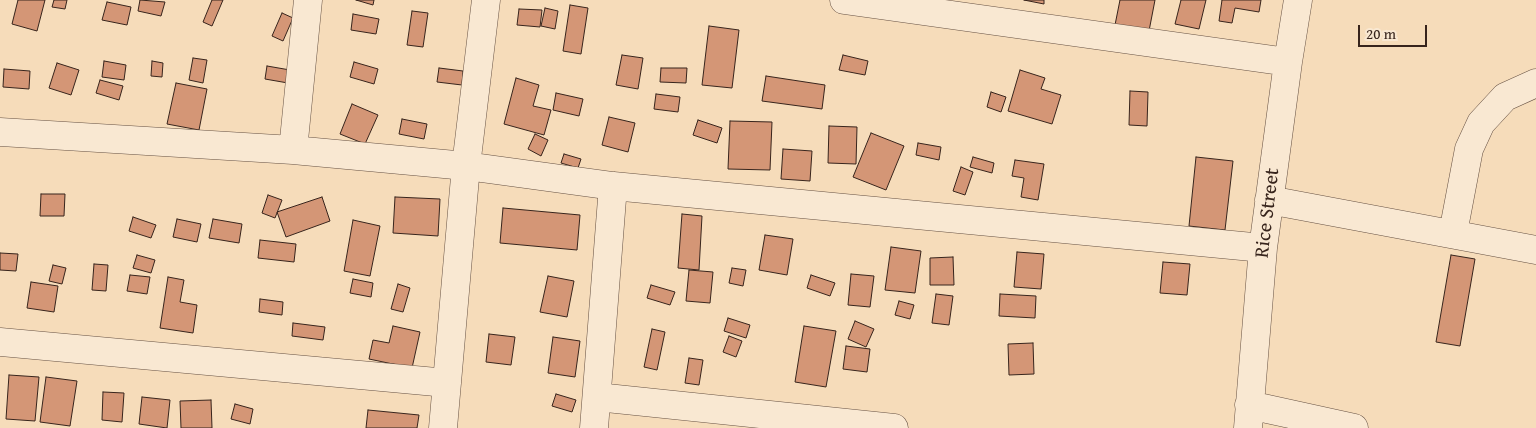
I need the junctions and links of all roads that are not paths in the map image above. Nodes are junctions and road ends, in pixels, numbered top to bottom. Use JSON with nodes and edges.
{"nodes":[{"id":1,"x":308,"y":0,"type":"edge"},
{"id":2,"x":486,"y":0,"type":"edge"},
{"id":3,"x":844,"y":0,"type":"edge"},
{"id":4,"x":1298,"y":0,"type":"edge"},
{"id":5,"x":1288,"y":62,"type":"junction"},
{"id":6,"x":1536,"y":83,"type":"edge"},
{"id":7,"x":0,"y":132,"type":"edge"},
{"id":8,"x":293,"y":150,"type":"junction"},
{"id":9,"x":466,"y":166,"type":"junction"},
{"id":10,"x":613,"y":186,"type":"junction"},
{"id":11,"x":1269,"y":200,"type":"junction"},
{"id":12,"x":1453,"y":233,"type":"junction"},
{"id":13,"x":1263,"y":248,"type":"junction"},
{"id":14,"x":1536,"y":250,"type":"edge"},
{"id":15,"x":0,"y":342,"type":"edge"},
{"id":16,"x":447,"y":384,"type":"junction"},
{"id":17,"x":597,"y":397,"type":"junction"},
{"id":18,"x":1249,"y":416,"type":"edge"},
{"id":19,"x":442,"y":428,"type":"edge"},
{"id":20,"x":594,"y":428,"type":"edge"},
{"id":21,"x":894,"y":428,"type":"edge"},
{"id":22,"x":1354,"y":428,"type":"edge"}],
"edges":[{"from":1,"to":8,"type":"street"},
{"from":2,"to":9,"type":"street"},
{"from":3,"to":5,"type":"street"},
{"from":4,"to":5,"type":"street","name":"Rice Street"},
{"from":5,"to":11,"type":"street","name":"Rice Street"},
{"from":6,"to":12,"type":"street"},
{"from":7,"to":8,"type":"street"},
{"from":8,"to":9,"type":"street"},
{"from":9,"to":10,"type":"street"},
{"from":9,"to":16,"type":"street"},
{"from":10,"to":13,"type":"street"},
{"from":10,"to":17,"type":"street"},
{"from":11,"to":12,"type":"street"},
{"from":11,"to":13,"type":"street","name":"Rice Street"},
{"from":12,"to":14,"type":"street"},
{"from":13,"to":18,"type":"street","name":"Rice Street"},
{"from":15,"to":16,"type":"street"},
{"from":16,"to":19,"type":"street"},
{"from":17,"to":20,"type":"street"},
{"from":17,"to":21,"type":"street"},
{"from":18,"to":22,"type":"street"}]}
